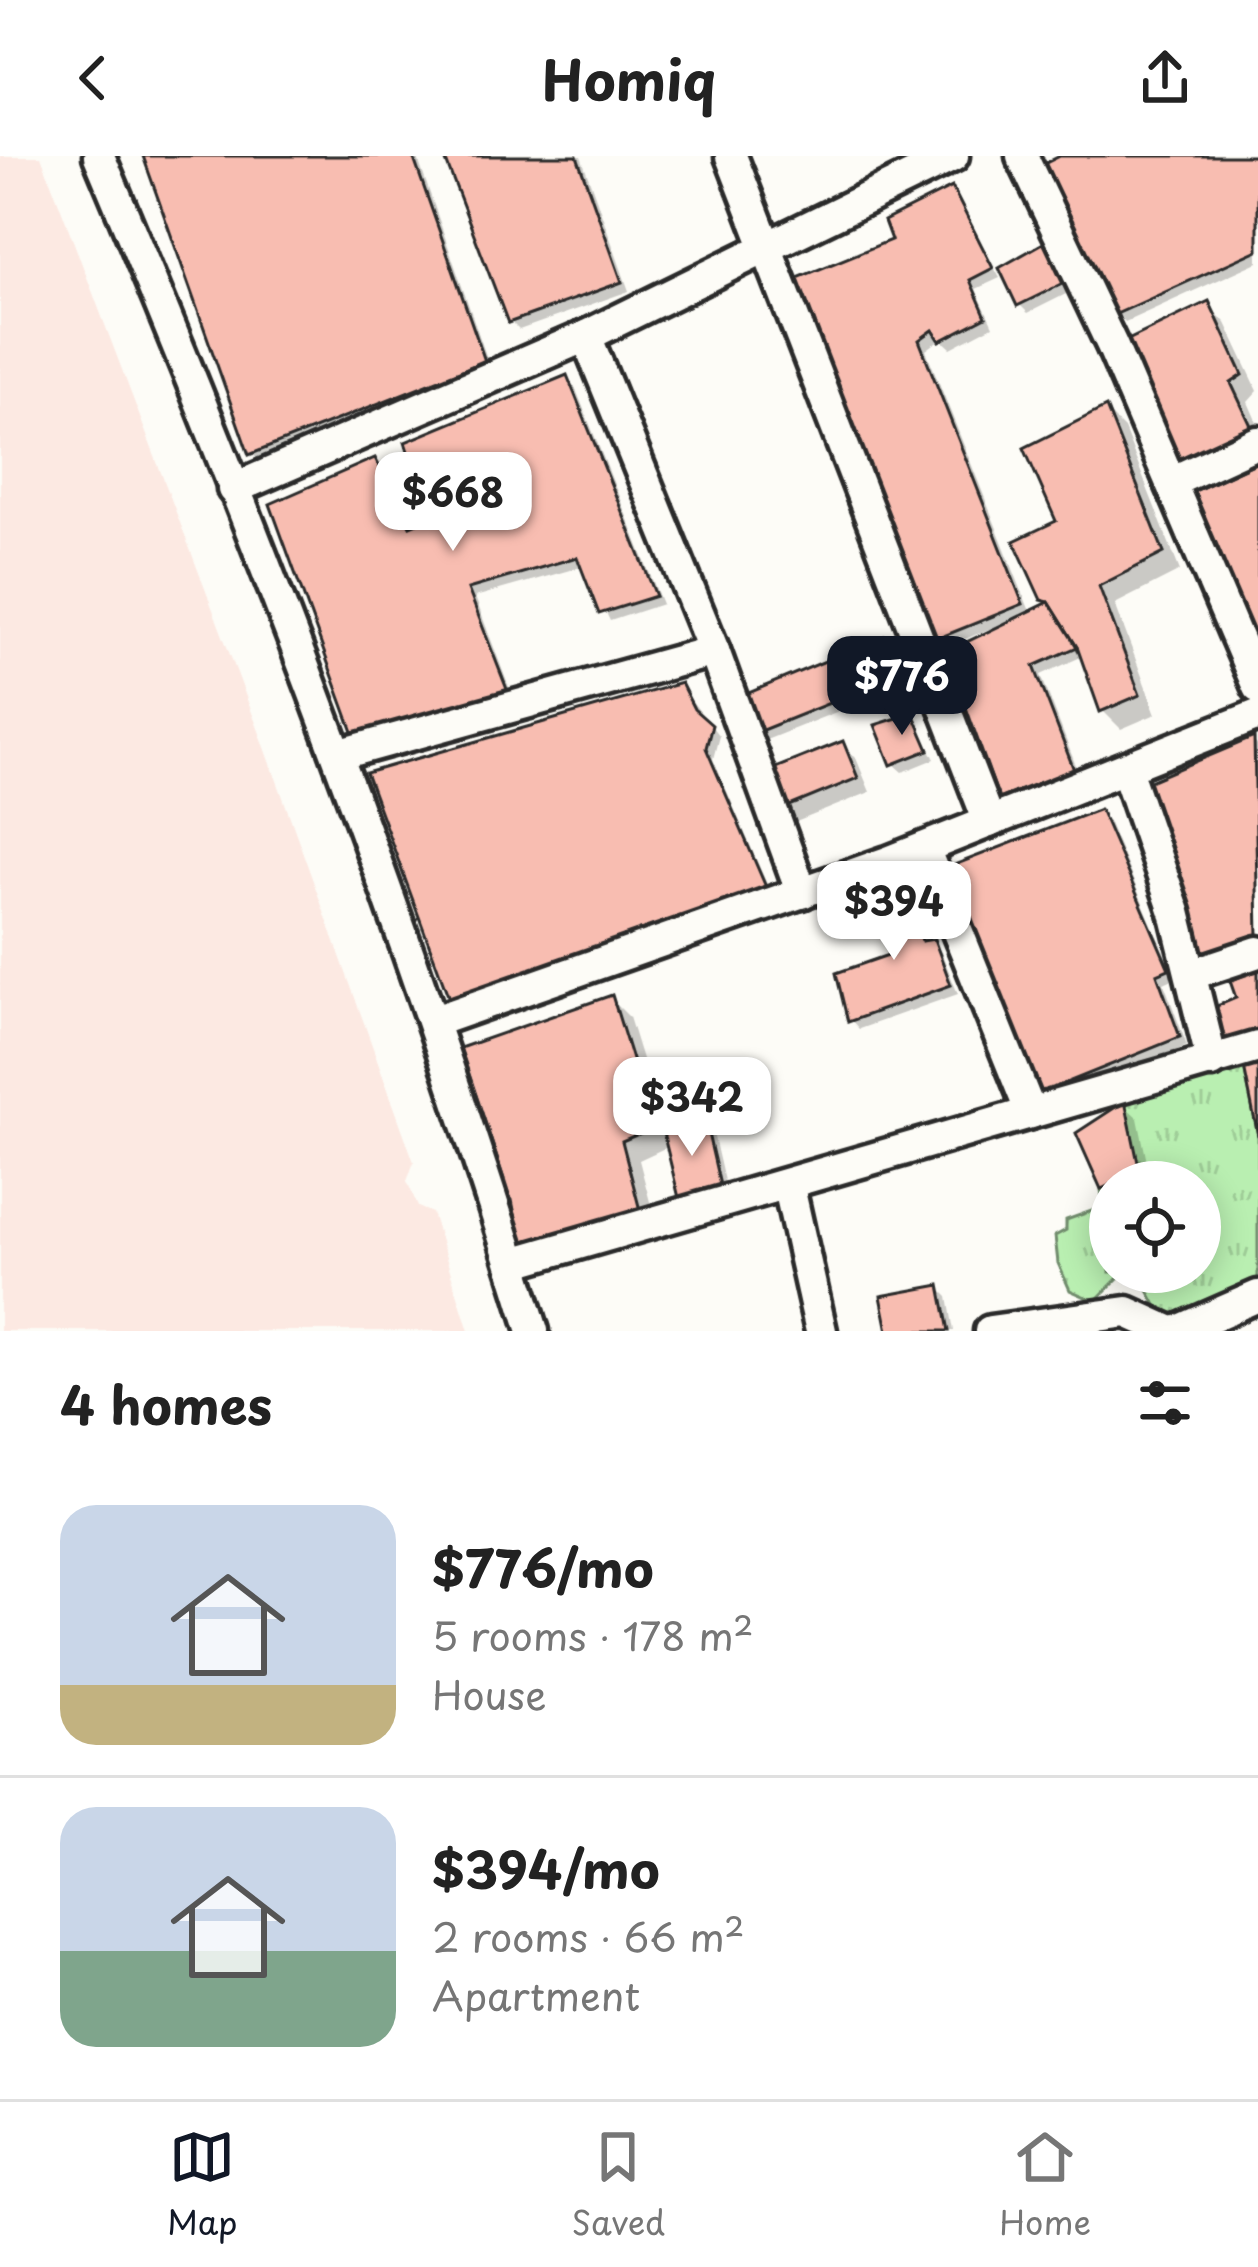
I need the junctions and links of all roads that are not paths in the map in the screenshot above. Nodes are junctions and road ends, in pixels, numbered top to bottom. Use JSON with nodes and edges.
{"nodes":[{"id":1,"x":99,"y":156,"type":"edge"},
{"id":2,"x":731,"y":156,"type":"edge"},
{"id":3,"x":953,"y":156,"type":"edge"},
{"id":4,"x":1022,"y":156,"type":"edge"},
{"id":5,"x":766,"y":249,"type":"junction"},
{"id":6,"x":586,"y":336,"type":"junction"},
{"id":7,"x":1258,"y":442,"type":"edge"},
{"id":8,"x":1171,"y":482,"type":"junction"},
{"id":9,"x":233,"y":490,"type":"junction"},
{"id":10,"x":714,"y":651,"type":"junction"},
{"id":11,"x":1258,"y":687,"type":"edge"},
{"id":12,"x":1258,"y":715,"type":"edge"},
{"id":13,"x":340,"y":754,"type":"junction"},
{"id":14,"x":1126,"y":769,"type":"junction"},
{"id":15,"x":989,"y":822,"type":"junction"},
{"id":16,"x":924,"y":848,"type":"junction"},
{"id":17,"x":802,"y":893,"type":"junction"},
{"id":18,"x":1258,"y":952,"type":"edge"},
{"id":19,"x":1192,"y":974,"type":"junction"},
{"id":20,"x":435,"y":1021,"type":"junction"},
{"id":21,"x":1258,"y":1047,"type":"edge"},
{"id":22,"x":1212,"y":1062,"type":"junction"},
{"id":23,"x":1031,"y":1113,"type":"junction"},
{"id":24,"x":789,"y":1187,"type":"junction"},
{"id":25,"x":512,"y":1263,"type":"junction"},
{"id":26,"x":1258,"y":1296,"type":"edge"},
{"id":27,"x":532,"y":1331,"type":"edge"},
{"id":28,"x":821,"y":1331,"type":"edge"},
{"id":29,"x":990,"y":1331,"type":"edge"},
{"id":30,"x":1168,"y":1331,"type":"edge"},
{"id":31,"x":1178,"y":1331,"type":"edge"}],
"edges":[{"from":1,"to":9,"type":"street"},
{"from":2,"to":5,"type":"street"},
{"from":3,"to":5,"type":"street"},
{"from":4,"to":8,"type":"street"},
{"from":5,"to":6,"type":"street"},
{"from":5,"to":15,"type":"street"},
{"from":6,"to":9,"type":"street"},
{"from":6,"to":10,"type":"street"},
{"from":7,"to":8,"type":"street"},
{"from":8,"to":11,"type":"street"},
{"from":9,"to":13,"type":"street"},
{"from":10,"to":13,"type":"street"},
{"from":10,"to":17,"type":"street"},
{"from":12,"to":14,"type":"street"},
{"from":13,"to":20,"type":"street"},
{"from":14,"to":15,"type":"street"},
{"from":14,"to":19,"type":"street"},
{"from":15,"to":16,"type":"street"},
{"from":16,"to":17,"type":"street"},
{"from":16,"to":23,"type":"street"},
{"from":17,"to":20,"type":"street"},
{"from":18,"to":19,"type":"street"},
{"from":19,"to":22,"type":"street"},
{"from":20,"to":25,"type":"street"},
{"from":21,"to":22,"type":"street"},
{"from":22,"to":23,"type":"street"},
{"from":23,"to":24,"type":"street"},
{"from":24,"to":25,"type":"street"},
{"from":24,"to":28,"type":"street"},
{"from":25,"to":27,"type":"street"},
{"from":26,"to":31,"type":"street"},
{"from":29,"to":30,"type":"street"}]}
